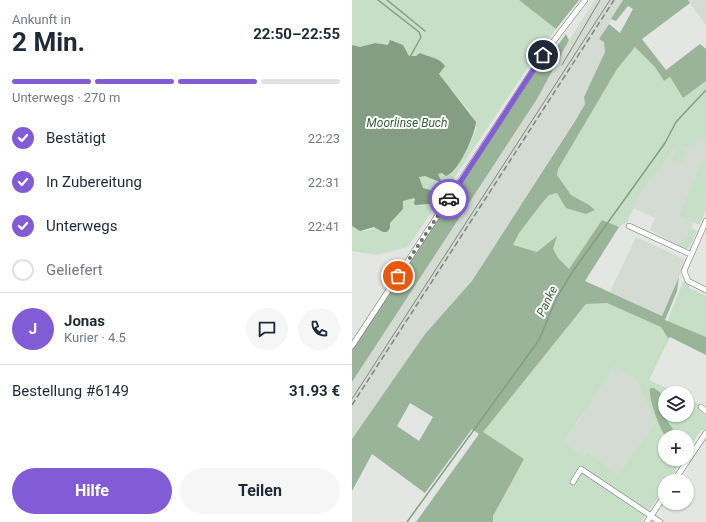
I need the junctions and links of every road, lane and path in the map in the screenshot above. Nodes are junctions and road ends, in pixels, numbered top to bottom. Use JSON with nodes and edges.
{"nodes":[{"id":1,"x":585,"y":0,"type":"edge"},
{"id":2,"x":706,"y":221,"type":"edge"},
{"id":3,"x":629,"y":226,"type":"dead end"},
{"id":4,"x":690,"y":254,"type":"junction"},
{"id":5,"x":706,"y":290,"type":"edge"},
{"id":6,"x":352,"y":346,"type":"edge"},
{"id":7,"x":701,"y":407,"type":"dead end"},
{"id":8,"x":706,"y":411,"type":"edge"},
{"id":9,"x":706,"y":433,"type":"edge"},
{"id":10,"x":679,"y":474,"type":"edge"},
{"id":11,"x":573,"y":482,"type":"dead end"},
{"id":12,"x":658,"y":505,"type":"edge"},
{"id":13,"x":650,"y":516,"type":"junction"},
{"id":14,"x":647,"y":522,"type":"edge"},
{"id":15,"x":660,"y":522,"type":"edge"}],
"edges":[{"from":1,"to":6,"type":"street"},
{"from":2,"to":4,"type":"street"},
{"from":3,"to":4,"type":"street"},
{"from":4,"to":5,"type":"street"},
{"from":7,"to":8,"type":"street"},
{"from":9,"to":10,"type":"street"},
{"from":11,"to":13,"type":"street"},
{"from":12,"to":13,"type":"street"},
{"from":13,"to":14,"type":"street"},
{"from":13,"to":15,"type":"street"}]}
